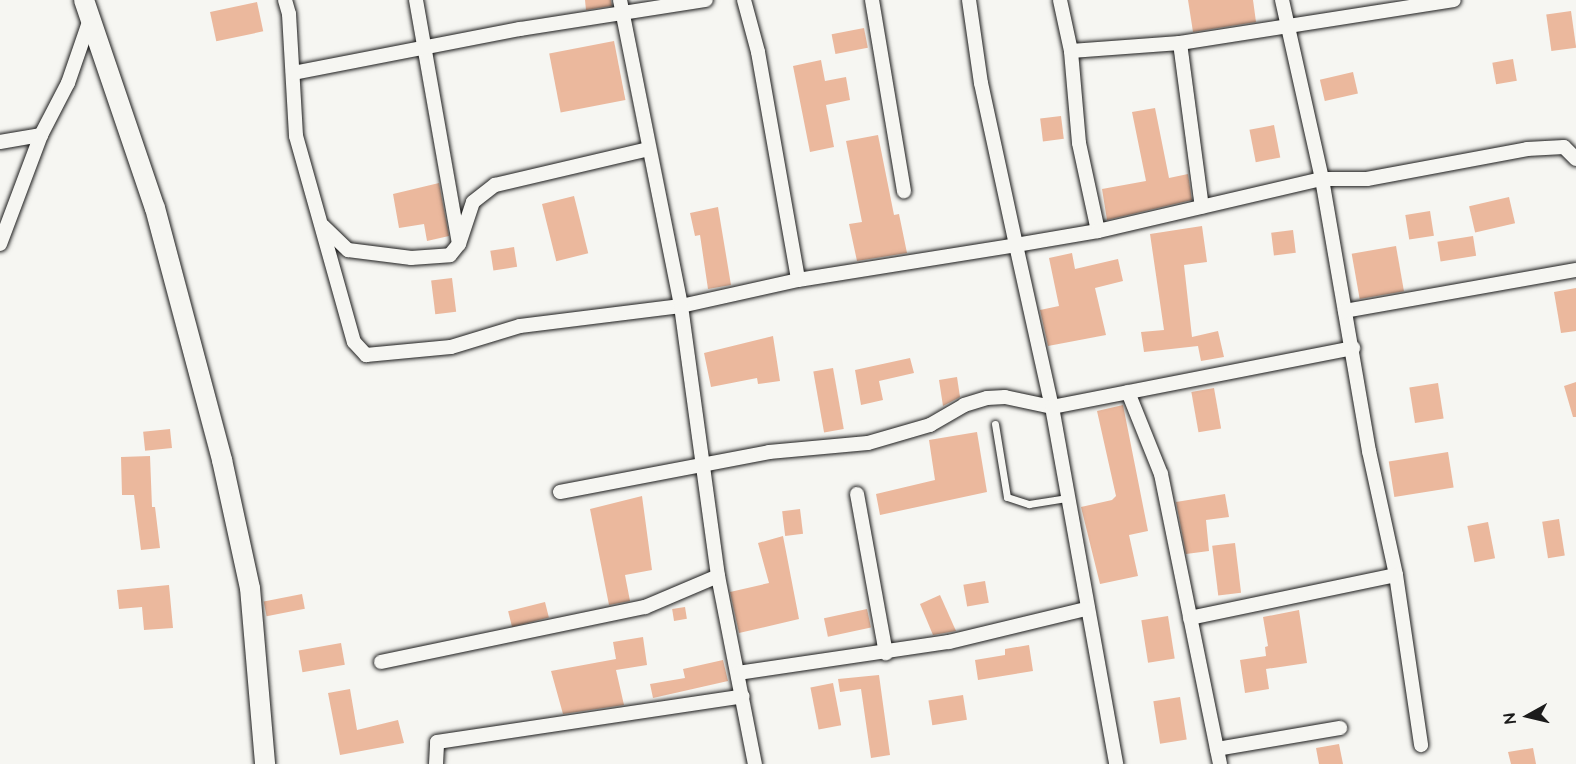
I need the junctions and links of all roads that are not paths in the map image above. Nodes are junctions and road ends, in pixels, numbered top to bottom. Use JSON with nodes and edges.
{"nodes":[{"id":1,"x":84,"y":0,"type":"edge"},
{"id":2,"x":285,"y":0,"type":"edge"},
{"id":3,"x":416,"y":0,"type":"edge"},
{"id":4,"x":706,"y":0,"type":"edge"},
{"id":5,"x":744,"y":0,"type":"edge"},
{"id":6,"x":872,"y":0,"type":"edge"},
{"id":7,"x":969,"y":0,"type":"edge"},
{"id":8,"x":1059,"y":0,"type":"edge"},
{"id":9,"x":1282,"y":0,"type":"edge"},
{"id":10,"x":1454,"y":0,"type":"edge"},
{"id":11,"x":621,"y":7,"type":"edge"},
{"id":12,"x":90,"y":19,"type":"junction"},
{"id":13,"x":1287,"y":26,"type":"junction"},
{"id":14,"x":1179,"y":43,"type":"junction"},
{"id":15,"x":424,"y":47,"type":"junction"},
{"id":16,"x":1071,"y":51,"type":"junction"},
{"id":17,"x":293,"y":72,"type":"junction"},
{"id":18,"x":41,"y":135,"type":"junction"},
{"id":19,"x":0,"y":142,"type":"edge"},
{"id":20,"x":649,"y":149,"type":"junction"},
{"id":21,"x":1576,"y":159,"type":"edge"},
{"id":22,"x":1322,"y":179,"type":"junction"},
{"id":23,"x":904,"y":191,"type":"dead end"},
{"id":24,"x":1202,"y":207,"type":"junction"},
{"id":25,"x":322,"y":225,"type":"junction"},
{"id":26,"x":1098,"y":231,"type":"junction"},
{"id":27,"x":0,"y":244,"type":"edge"},
{"id":28,"x":459,"y":244,"type":"junction"},
{"id":29,"x":1016,"y":245,"type":"junction"},
{"id":30,"x":1576,"y":270,"type":"edge"},
{"id":31,"x":798,"y":280,"type":"junction"},
{"id":32,"x":681,"y":306,"type":"junction"},
{"id":33,"x":1345,"y":311,"type":"junction"},
{"id":34,"x":1353,"y":348,"type":"junction"},
{"id":35,"x":1128,"y":392,"type":"junction"},
{"id":36,"x":1052,"y":407,"type":"junction"},
{"id":37,"x":995,"y":424,"type":"dead end"},
{"id":38,"x":701,"y":465,"type":"junction"},
{"id":39,"x":560,"y":492,"type":"dead end"},
{"id":40,"x":857,"y":494,"type":"dead end"},
{"id":41,"x":1068,"y":498,"type":"junction"},
{"id":42,"x":1396,"y":575,"type":"junction"},
{"id":43,"x":718,"y":576,"type":"junction"},
{"id":44,"x":1085,"y":609,"type":"junction"},
{"id":45,"x":1190,"y":618,"type":"junction"},
{"id":46,"x":886,"y":653,"type":"junction"},
{"id":47,"x":381,"y":662,"type":"dead end"},
{"id":48,"x":738,"y":673,"type":"junction"},
{"id":49,"x":743,"y":696,"type":"junction"},
{"id":50,"x":1340,"y":728,"type":"dead end"},
{"id":51,"x":1421,"y":745,"type":"dead end"},
{"id":52,"x":1217,"y":748,"type":"junction"},
{"id":53,"x":265,"y":764,"type":"edge"},
{"id":54,"x":436,"y":764,"type":"edge"},
{"id":55,"x":755,"y":764,"type":"edge"},
{"id":56,"x":1116,"y":764,"type":"edge"},
{"id":57,"x":1220,"y":764,"type":"edge"}],
"edges":[{"from":1,"to":12,"type":"street"},
{"from":2,"to":17,"type":"street"},
{"from":3,"to":15,"type":"street"},
{"from":4,"to":11,"type":"street"},
{"from":5,"to":31,"type":"street"},
{"from":6,"to":23,"type":"street"},
{"from":7,"to":29,"type":"street"},
{"from":8,"to":16,"type":"street"},
{"from":9,"to":13,"type":"street"},
{"from":10,"to":13,"type":"street"},
{"from":11,"to":15,"type":"street"},
{"from":11,"to":20,"type":"street"},
{"from":12,"to":18,"type":"street"},
{"from":12,"to":53,"type":"street"},
{"from":13,"to":14,"type":"street"},
{"from":13,"to":22,"type":"street"},
{"from":14,"to":16,"type":"street"},
{"from":14,"to":24,"type":"street"},
{"from":15,"to":17,"type":"street"},
{"from":15,"to":28,"type":"street"},
{"from":16,"to":26,"type":"street"},
{"from":17,"to":25,"type":"street"},
{"from":18,"to":19,"type":"street"},
{"from":18,"to":27,"type":"street"},
{"from":20,"to":28,"type":"street"},
{"from":20,"to":32,"type":"street"},
{"from":21,"to":22,"type":"street"},
{"from":22,"to":24,"type":"street"},
{"from":22,"to":33,"type":"street"},
{"from":24,"to":26,"type":"street"},
{"from":25,"to":28,"type":"street"},
{"from":25,"to":32,"type":"street"},
{"from":26,"to":29,"type":"street"},
{"from":29,"to":31,"type":"street"},
{"from":29,"to":36,"type":"street"},
{"from":30,"to":33,"type":"street"},
{"from":31,"to":32,"type":"street"},
{"from":32,"to":38,"type":"street"},
{"from":33,"to":34,"type":"street"},
{"from":34,"to":35,"type":"street"},
{"from":34,"to":42,"type":"street"},
{"from":35,"to":36,"type":"street"},
{"from":35,"to":45,"type":"street"},
{"from":36,"to":38,"type":"street"},
{"from":36,"to":41,"type":"street"},
{"from":37,"to":41,"type":"lane"},
{"from":38,"to":39,"type":"street"},
{"from":38,"to":43,"type":"street"},
{"from":40,"to":46,"type":"street"},
{"from":41,"to":44,"type":"street"},
{"from":42,"to":45,"type":"street"},
{"from":42,"to":51,"type":"street"},
{"from":43,"to":47,"type":"street"},
{"from":43,"to":48,"type":"street"},
{"from":44,"to":46,"type":"street"},
{"from":44,"to":56,"type":"street"},
{"from":45,"to":52,"type":"street"},
{"from":46,"to":48,"type":"street"},
{"from":48,"to":49,"type":"street"},
{"from":49,"to":54,"type":"street"},
{"from":49,"to":55,"type":"street"},
{"from":50,"to":52,"type":"street"},
{"from":52,"to":57,"type":"street"}]}
